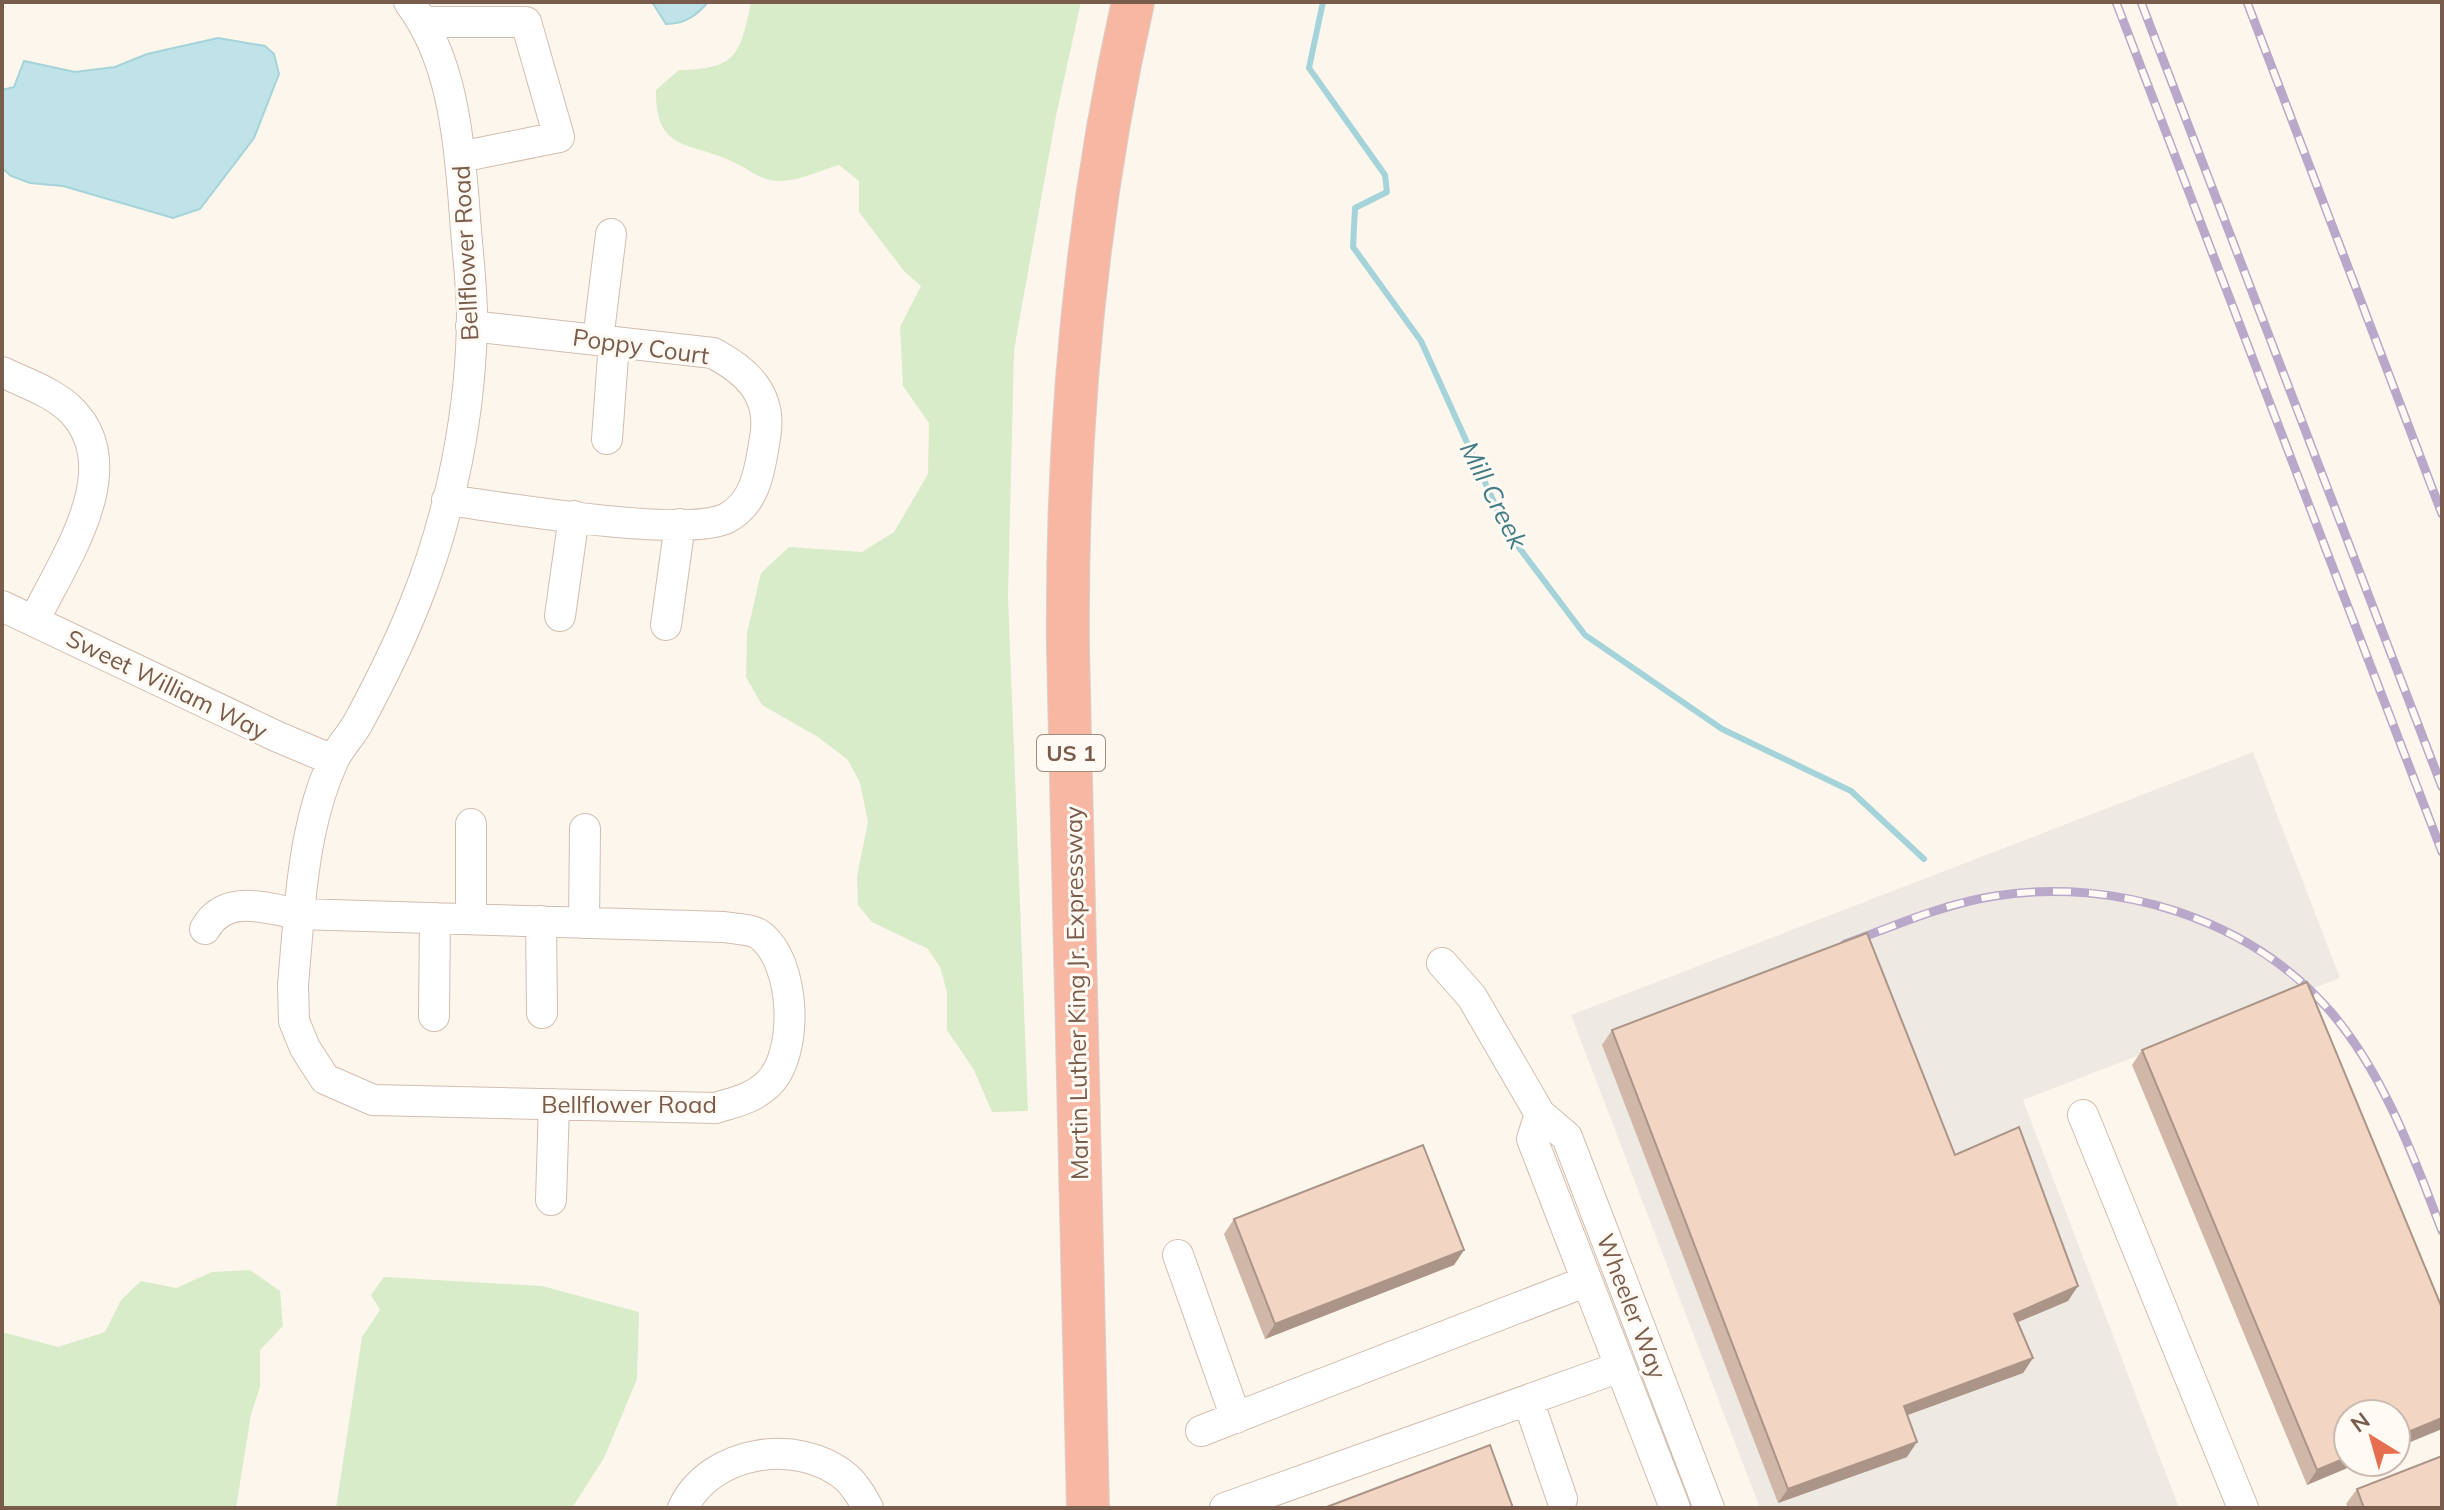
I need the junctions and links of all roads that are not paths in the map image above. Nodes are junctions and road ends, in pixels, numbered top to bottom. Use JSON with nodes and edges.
{"nodes":[{"id":1,"x":1107,"y":2,"type":"edge"},
{"id":2,"x":1133,"y":2,"type":"edge"},
{"id":3,"x":417,"y":12,"type":"edge"},
{"id":4,"x":460,"y":157,"type":"junction"},
{"id":5,"x":611,"y":234,"type":"dead end"},
{"id":6,"x":471,"y":326,"type":"junction"},
{"id":7,"x":606,"y":341,"type":"junction"},
{"id":8,"x":2,"y":372,"type":"edge"},
{"id":9,"x":607,"y":439,"type":"dead end"},
{"id":10,"x":447,"y":500,"type":"junction"},
{"id":11,"x":574,"y":516,"type":"junction"},
{"id":12,"x":680,"y":524,"type":"junction"},
{"id":13,"x":2,"y":606,"type":"edge"},
{"id":14,"x":560,"y":616,"type":"dead end"},
{"id":15,"x":34,"y":621,"type":"junction"},
{"id":16,"x":666,"y":625,"type":"dead end"},
{"id":17,"x":333,"y":760,"type":"junction"},
{"id":18,"x":471,"y":824,"type":"dead end"},
{"id":19,"x":585,"y":829,"type":"dead end"},
{"id":20,"x":299,"y":914,"type":"junction"},
{"id":21,"x":435,"y":918,"type":"junction"},
{"id":22,"x":471,"y":919,"type":"junction"},
{"id":23,"x":541,"y":921,"type":"junction"},
{"id":24,"x":584,"y":923,"type":"junction"},
{"id":25,"x":205,"y":929,"type":"dead end"},
{"id":26,"x":1442,"y":963,"type":"dead end"},
{"id":27,"x":542,"y":1013,"type":"dead end"},
{"id":28,"x":434,"y":1016,"type":"dead end"},
{"id":29,"x":554,"y":1104,"type":"junction"},
{"id":30,"x":1540,"y":1114,"type":"junction"},
{"id":31,"x":2083,"y":1115,"type":"dead end"},
{"id":32,"x":551,"y":1200,"type":"dead end"},
{"id":33,"x":1178,"y":1255,"type":"dead end"},
{"id":34,"x":1587,"y":1281,"type":"junction"},
{"id":35,"x":1620,"y":1367,"type":"junction"},
{"id":36,"x":1528,"y":1400,"type":"junction"},
{"id":37,"x":1236,"y":1418,"type":"junction"},
{"id":38,"x":1201,"y":1431,"type":"dead end"},
{"id":39,"x":1562,"y":1499,"type":"dead end"},
{"id":40,"x":683,"y":1508,"type":"edge"},
{"id":41,"x":868,"y":1508,"type":"edge"},
{"id":42,"x":1062,"y":1508,"type":"edge"},
{"id":43,"x":1088,"y":1508,"type":"edge"},
{"id":44,"x":1225,"y":1508,"type":"edge"},
{"id":45,"x":1675,"y":1508,"type":"edge"},
{"id":46,"x":1709,"y":1508,"type":"edge"},
{"id":47,"x":2243,"y":1508,"type":"edge"}],
"edges":[{"from":1,"to":42,"type":"highway","name":"Martin Luther King Jr. Expressway","number":"US 1"},
{"from":2,"to":43,"type":"highway","name":"Martin Luther King Jr. Expressway","number":"US 1"},
{"from":3,"to":4,"type":"street","name":"Bellflower Road"},
{"from":3,"to":4,"type":"street"},
{"from":4,"to":6,"type":"street","name":"Bellflower Road"},
{"from":5,"to":7,"type":"street"},
{"from":6,"to":7,"type":"street","name":"Poppy Court"},
{"from":6,"to":10,"type":"street","name":"Bellflower Road"},
{"from":7,"to":9,"type":"street"},
{"from":7,"to":12,"type":"street","name":"Poppy Court"},
{"from":8,"to":15,"type":"street"},
{"from":10,"to":11,"type":"street","name":"Poppy Court"},
{"from":10,"to":17,"type":"street","name":"Bellflower Road"},
{"from":11,"to":12,"type":"street","name":"Poppy Court"},
{"from":11,"to":14,"type":"street"},
{"from":12,"to":16,"type":"street"},
{"from":13,"to":15,"type":"street","name":"Sweet William Way"},
{"from":15,"to":17,"type":"street","name":"Sweet William Way"},
{"from":17,"to":20,"type":"street","name":"Bellflower Road"},
{"from":18,"to":22,"type":"street"},
{"from":19,"to":24,"type":"street"},
{"from":20,"to":21,"type":"street","name":"Bellflower Road"},
{"from":20,"to":25,"type":"street"},
{"from":20,"to":29,"type":"street","name":"Bellflower Road"},
{"from":21,"to":22,"type":"street","name":"Bellflower Road"},
{"from":21,"to":28,"type":"street"},
{"from":22,"to":23,"type":"street","name":"Bellflower Road"},
{"from":23,"to":24,"type":"street","name":"Bellflower Road"},
{"from":23,"to":27,"type":"street"},
{"from":24,"to":29,"type":"street","name":"Bellflower Road"},
{"from":26,"to":30,"type":"street","name":"Wheeler Way"},
{"from":29,"to":32,"type":"street"},
{"from":30,"to":34,"type":"street","name":"Wheeler Way"},
{"from":30,"to":46,"type":"street","name":"Wheeler Way"},
{"from":31,"to":47,"type":"street"},
{"from":33,"to":37,"type":"street"},
{"from":34,"to":35,"type":"street","name":"Wheeler Way"},
{"from":34,"to":37,"type":"street"},
{"from":35,"to":36,"type":"street"},
{"from":35,"to":45,"type":"street","name":"Wheeler Way"},
{"from":36,"to":39,"type":"street"},
{"from":36,"to":44,"type":"street"},
{"from":37,"to":38,"type":"street"},
{"from":40,"to":41,"type":"street"}]}
